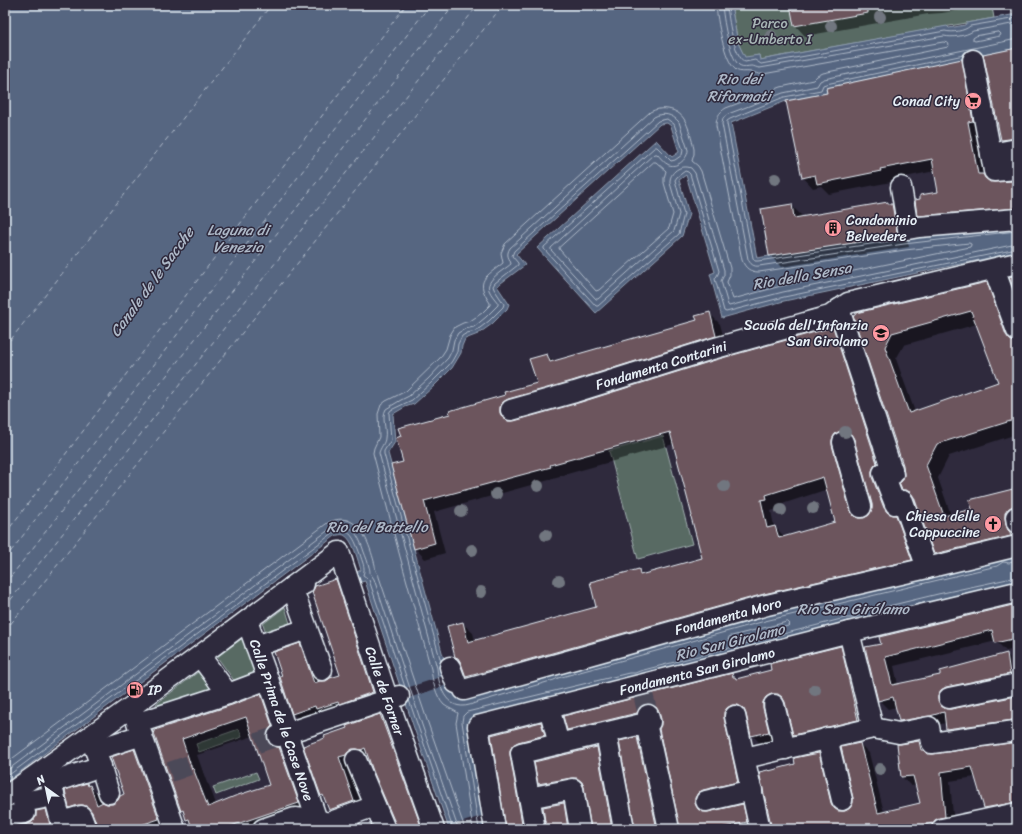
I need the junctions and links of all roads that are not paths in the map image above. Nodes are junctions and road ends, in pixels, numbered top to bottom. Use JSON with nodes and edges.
{"nodes":[{"id":1,"x":973,"y":60,"type":"dead end"},
{"id":2,"x":1003,"y":152,"type":"edge"},
{"id":3,"x":1017,"y":169,"type":"edge"},
{"id":4,"x":908,"y":189,"type":"dead end"},
{"id":5,"x":1017,"y":219,"type":"edge"},
{"id":6,"x":1017,"y":264,"type":"edge"},
{"id":7,"x":994,"y":269,"type":"junction"},
{"id":8,"x":839,"y":309,"type":"junction"},
{"id":9,"x":1017,"y":331,"type":"edge"},
{"id":10,"x":511,"y":410,"type":"dead end"},
{"id":11,"x":843,"y":442,"type":"dead end"},
{"id":12,"x":861,"y":507,"type":"dead end"},
{"id":13,"x":1017,"y":546,"type":"edge"},
{"id":14,"x":927,"y":568,"type":"junction"},
{"id":15,"x":345,"y":571,"type":"junction"},
{"id":16,"x":292,"y":588,"type":"junction"},
{"id":17,"x":1017,"y":592,"type":"edge"},
{"id":18,"x":247,"y":621,"type":"junction"},
{"id":19,"x":307,"y":628,"type":"junction"},
{"id":20,"x":849,"y":632,"type":"junction"},
{"id":21,"x":256,"y":646,"type":"junction"},
{"id":22,"x":200,"y":656,"type":"junction"},
{"id":23,"x":322,"y":670,"type":"dead end"},
{"id":24,"x":268,"y":679,"type":"junction"},
{"id":25,"x":457,"y":680,"type":"dead end"},
{"id":26,"x":1017,"y":684,"type":"edge"},
{"id":27,"x":228,"y":694,"type":"junction"},
{"id":28,"x":393,"y":698,"type":"junction"},
{"id":29,"x":949,"y":698,"type":"dead end"},
{"id":30,"x":774,"y":705,"type":"dead end"},
{"id":31,"x":549,"y":708,"type":"junction"},
{"id":32,"x":735,"y":716,"type":"dead end"},
{"id":33,"x":137,"y":722,"type":"junction"},
{"id":34,"x":873,"y":728,"type":"junction"},
{"id":35,"x":1016,"y":731,"type":"dead end"},
{"id":36,"x":606,"y":733,"type":"junction"},
{"id":37,"x":282,"y":734,"type":"junction"},
{"id":38,"x":826,"y":738,"type":"junction"},
{"id":39,"x":559,"y":744,"type":"junction"},
{"id":40,"x":785,"y":749,"type":"junction"},
{"id":41,"x":96,"y":751,"type":"junction"},
{"id":42,"x":745,"y":758,"type":"junction"},
{"id":43,"x":356,"y":760,"type":"dead end"},
{"id":44,"x":51,"y":782,"type":"junction"},
{"id":45,"x":752,"y":790,"type":"junction"},
{"id":46,"x":109,"y":793,"type":"dead end"},
{"id":47,"x":16,"y":795,"type":"edge"},
{"id":48,"x":529,"y":798,"type":"junction"},
{"id":49,"x":842,"y":800,"type":"dead end"},
{"id":50,"x":706,"y":801,"type":"dead end"},
{"id":51,"x":375,"y":806,"type":"junction"},
{"id":52,"x":1006,"y":817,"type":"edge"},
{"id":53,"x":322,"y":821,"type":"junction"},
{"id":54,"x":6,"y":822,"type":"edge"},
{"id":55,"x":294,"y":824,"type":"edge"},
{"id":56,"x":62,"y":825,"type":"edge"},
{"id":57,"x":759,"y":825,"type":"dead end"},
{"id":58,"x":86,"y":829,"type":"edge"},
{"id":59,"x":175,"y":829,"type":"edge"},
{"id":60,"x":263,"y":829,"type":"edge"},
{"id":61,"x":350,"y":829,"type":"edge"},
{"id":62,"x":385,"y":829,"type":"edge"},
{"id":63,"x":434,"y":829,"type":"edge"},
{"id":64,"x":495,"y":829,"type":"edge"},
{"id":65,"x":534,"y":829,"type":"edge"},
{"id":66,"x":580,"y":829,"type":"edge"},
{"id":67,"x":624,"y":829,"type":"edge"},
{"id":68,"x":669,"y":829,"type":"edge"},
{"id":69,"x":942,"y":829,"type":"edge"}],
"edges":[{"from":1,"to":2,"type":"street"},
{"from":2,"to":3,"type":"street"},
{"from":4,"to":5,"type":"street"},
{"from":6,"to":7,"type":"street","name":"Fondamenta Contarini"},
{"from":7,"to":8,"type":"street","name":"Fondamenta Contarini"},
{"from":7,"to":9,"type":"street"},
{"from":8,"to":10,"type":"street","name":"Fondamenta Contarini"},
{"from":8,"to":14,"type":"street"},
{"from":11,"to":12,"type":"street"},
{"from":13,"to":14,"type":"street","name":"Fondamenta Moro"},
{"from":14,"to":25,"type":"street","name":"Fondamenta Moro"},
{"from":15,"to":16,"type":"street"},
{"from":15,"to":16,"type":"street","name":"Calle de Forner"},
{"from":15,"to":28,"type":"street","name":"Calle de Forner"},
{"from":16,"to":18,"type":"street"},
{"from":16,"to":19,"type":"street"},
{"from":17,"to":20,"type":"street","name":"Fondamenta San Girolamo"},
{"from":18,"to":21,"type":"street","name":"Calle Prima de le Case Nove"},
{"from":18,"to":22,"type":"street"},
{"from":19,"to":21,"type":"street"},
{"from":19,"to":23,"type":"street"},
{"from":20,"to":31,"type":"street","name":"Fondamenta San Girolamo"},
{"from":20,"to":34,"type":"street"},
{"from":21,"to":24,"type":"street","name":"Calle Prima de le Case Nove"},
{"from":22,"to":27,"type":"street"},
{"from":22,"to":33,"type":"street"},
{"from":24,"to":27,"type":"street"},
{"from":24,"to":37,"type":"street","name":"Calle Prima de le Case Nove"},
{"from":26,"to":29,"type":"street"},
{"from":27,"to":33,"type":"street"},
{"from":28,"to":37,"type":"street"},
{"from":28,"to":63,"type":"street","name":"Calle de Forner"},
{"from":30,"to":40,"type":"street"},
{"from":31,"to":39,"type":"street"},
{"from":31,"to":64,"type":"street","name":"Fondamenta San Girolamo"},
{"from":32,"to":42,"type":"street"},
{"from":33,"to":41,"type":"street"},
{"from":33,"to":41,"type":"street"},
{"from":33,"to":59,"type":"street"},
{"from":34,"to":35,"type":"street"},
{"from":34,"to":38,"type":"street"},
{"from":36,"to":39,"type":"street"},
{"from":36,"to":67,"type":"street"},
{"from":36,"to":68,"type":"street"},
{"from":37,"to":53,"type":"street","name":"Calle Prima de le Case Nove"},
{"from":38,"to":40,"type":"street"},
{"from":38,"to":49,"type":"street"},
{"from":39,"to":48,"type":"street"},
{"from":40,"to":42,"type":"street"},
{"from":41,"to":44,"type":"street"},
{"from":41,"to":44,"type":"street"},
{"from":41,"to":46,"type":"street"},
{"from":42,"to":45,"type":"street"},
{"from":43,"to":51,"type":"street"},
{"from":44,"to":47,"type":"street"},
{"from":44,"to":47,"type":"street"},
{"from":44,"to":56,"type":"street"},
{"from":45,"to":50,"type":"street"},
{"from":45,"to":57,"type":"street"},
{"from":47,"to":54,"type":"street"},
{"from":48,"to":65,"type":"street"},
{"from":48,"to":66,"type":"street"},
{"from":51,"to":53,"type":"street"},
{"from":51,"to":62,"type":"street"},
{"from":52,"to":69,"type":"street"},
{"from":53,"to":55,"type":"street"},
{"from":53,"to":61,"type":"street"},
{"from":55,"to":60,"type":"street"},
{"from":56,"to":58,"type":"street"}]}
